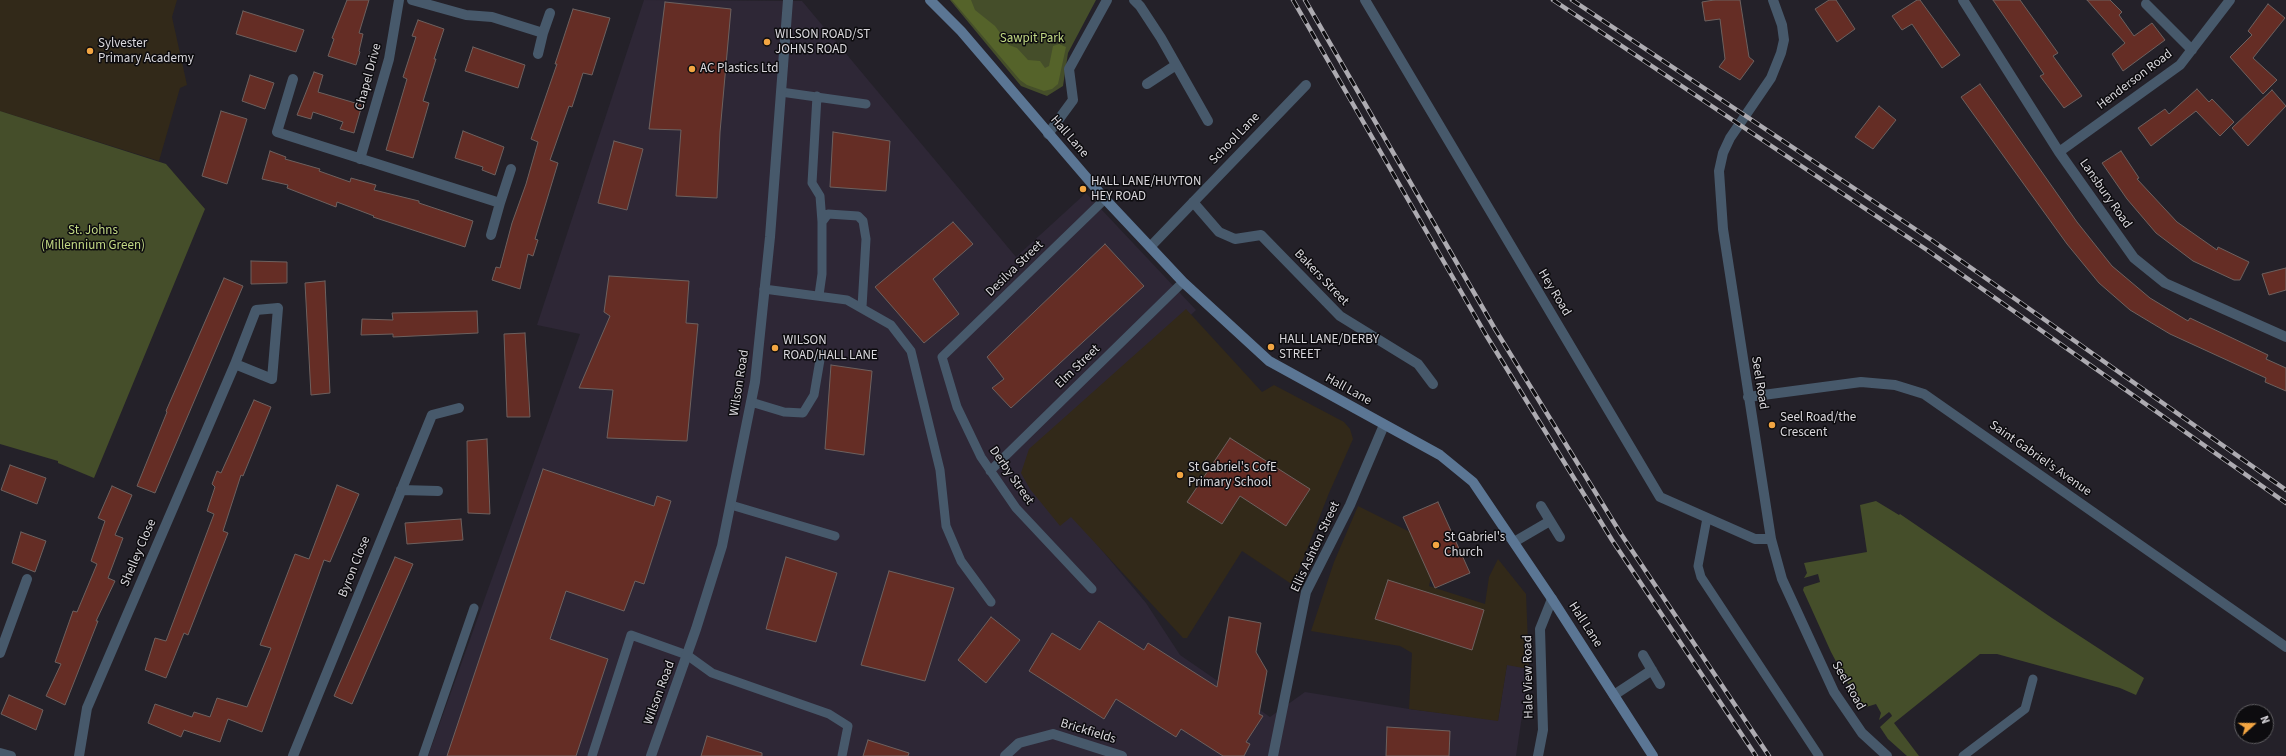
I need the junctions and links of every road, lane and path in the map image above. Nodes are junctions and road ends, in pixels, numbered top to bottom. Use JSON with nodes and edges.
{"nodes":[{"id":1,"x":399,"y":0,"type":"edge"},
{"id":2,"x":412,"y":0,"type":"edge"},
{"id":3,"x":788,"y":0,"type":"edge"},
{"id":4,"x":930,"y":0,"type":"edge"},
{"id":5,"x":1107,"y":0,"type":"edge"},
{"id":6,"x":1134,"y":0,"type":"edge"},
{"id":7,"x":1365,"y":0,"type":"edge"},
{"id":8,"x":1773,"y":0,"type":"edge"},
{"id":9,"x":1963,"y":0,"type":"edge"},
{"id":10,"x":2230,"y":0,"type":"edge"},
{"id":11,"x":2146,"y":4,"type":"dead end"},
{"id":12,"x":550,"y":13,"type":"dead end"},
{"id":13,"x":543,"y":33,"type":"junction"},
{"id":14,"x":2192,"y":50,"type":"junction"},
{"id":15,"x":538,"y":54,"type":"dead end"},
{"id":16,"x":1176,"y":65,"type":"junction"},
{"id":17,"x":293,"y":79,"type":"dead end"},
{"id":18,"x":1146,"y":84,"type":"dead end"},
{"id":19,"x":1306,"y":85,"type":"dead end"},
{"id":20,"x":781,"y":92,"type":"junction"},
{"id":21,"x":817,"y":96,"type":"junction"},
{"id":22,"x":866,"y":104,"type":"dead end"},
{"id":23,"x":1208,"y":120,"type":"dead end"},
{"id":24,"x":1048,"y":134,"type":"junction"},
{"id":25,"x":2060,"y":152,"type":"junction"},
{"id":26,"x":360,"y":159,"type":"junction"},
{"id":27,"x":511,"y":169,"type":"dead end"},
{"id":28,"x":1105,"y":199,"type":"junction"},
{"id":29,"x":1192,"y":202,"type":"junction"},
{"id":30,"x":500,"y":203,"type":"junction"},
{"id":31,"x":822,"y":222,"type":"junction"},
{"id":32,"x":491,"y":235,"type":"dead end"},
{"id":33,"x":1151,"y":246,"type":"junction"},
{"id":34,"x":1183,"y":282,"type":"junction"},
{"id":35,"x":764,"y":289,"type":"junction"},
{"id":36,"x":820,"y":295,"type":"junction"},
{"id":37,"x":862,"y":307,"type":"junction"},
{"id":38,"x":2286,"y":337,"type":"edge"},
{"id":39,"x":821,"y":354,"type":"dead end"},
{"id":40,"x":942,"y":357,"type":"joint"},
{"id":41,"x":235,"y":364,"type":"junction"},
{"id":42,"x":1432,"y":384,"type":"dead end"},
{"id":43,"x":1748,"y":397,"type":"junction"},
{"id":44,"x":751,"y":402,"type":"junction"},
{"id":45,"x":459,"y":408,"type":"dead end"},
{"id":46,"x":1384,"y":425,"type":"junction"},
{"id":47,"x":990,"y":471,"type":"junction"},
{"id":48,"x":401,"y":490,"type":"junction"},
{"id":49,"x":438,"y":492,"type":"dead end"},
{"id":50,"x":731,"y":505,"type":"junction"},
{"id":51,"x":1541,"y":506,"type":"dead end"},
{"id":52,"x":1707,"y":518,"type":"junction"},
{"id":53,"x":1550,"y":521,"type":"junction"},
{"id":54,"x":835,"y":536,"type":"dead end"},
{"id":55,"x":1560,"y":537,"type":"dead end"},
{"id":56,"x":1771,"y":539,"type":"junction"},
{"id":57,"x":1514,"y":542,"type":"junction"},
{"id":58,"x":27,"y":579,"type":"dead end"},
{"id":59,"x":1092,"y":589,"type":"dead end"},
{"id":60,"x":1552,"y":599,"type":"junction"},
{"id":61,"x":991,"y":602,"type":"dead end"},
{"id":62,"x":474,"y":608,"type":"dead end"},
{"id":63,"x":2286,"y":647,"type":"edge"},
{"id":64,"x":0,"y":653,"type":"edge"},
{"id":65,"x":687,"y":655,"type":"junction"},
{"id":66,"x":1643,"y":655,"type":"dead end"},
{"id":67,"x":1652,"y":670,"type":"junction"},
{"id":68,"x":2033,"y":679,"type":"dead end"},
{"id":69,"x":1660,"y":684,"type":"dead end"},
{"id":70,"x":1614,"y":695,"type":"junction"},
{"id":71,"x":0,"y":753,"type":"edge"},
{"id":72,"x":10,"y":756,"type":"edge"},
{"id":73,"x":79,"y":756,"type":"edge"},
{"id":74,"x":292,"y":756,"type":"edge"},
{"id":75,"x":423,"y":756,"type":"edge"},
{"id":76,"x":592,"y":756,"type":"edge"},
{"id":77,"x":651,"y":756,"type":"edge"},
{"id":78,"x":842,"y":756,"type":"edge"},
{"id":79,"x":1005,"y":756,"type":"edge"},
{"id":80,"x":1122,"y":756,"type":"edge"},
{"id":81,"x":1273,"y":756,"type":"edge"},
{"id":82,"x":1538,"y":756,"type":"edge"},
{"id":83,"x":1653,"y":756,"type":"edge"},
{"id":84,"x":1819,"y":756,"type":"edge"},
{"id":85,"x":1887,"y":756,"type":"edge"},
{"id":86,"x":1964,"y":756,"type":"edge"}],
"edges":[{"from":1,"to":26,"type":"street","name":"Chapel Drive"},
{"from":2,"to":13,"type":"street"},
{"from":3,"to":20,"type":"street","name":"Wilson Road"},
{"from":4,"to":24,"type":"street","name":"Hall Lane"},
{"from":5,"to":24,"type":"street"},
{"from":6,"to":16,"type":"street"},
{"from":7,"to":52,"type":"street","name":"Hey Road"},
{"from":8,"to":43,"type":"street","name":"Seel Road"},
{"from":9,"to":25,"type":"street","name":"Lansbury Road"},
{"from":10,"to":14,"type":"street","name":"Henderson Road"},
{"from":11,"to":14,"type":"street"},
{"from":12,"to":13,"type":"street"},
{"from":13,"to":15,"type":"street"},
{"from":14,"to":25,"type":"street","name":"Henderson Road"},
{"from":16,"to":18,"type":"street"},
{"from":16,"to":23,"type":"street"},
{"from":17,"to":26,"type":"street"},
{"from":19,"to":29,"type":"street","name":"School Lane"},
{"from":20,"to":21,"type":"lane"},
{"from":20,"to":35,"type":"street","name":"Wilson Road"},
{"from":21,"to":22,"type":"lane"},
{"from":21,"to":31,"type":"lane"},
{"from":24,"to":28,"type":"street","name":"Hall Lane"},
{"from":25,"to":38,"type":"street","name":"Lansbury Road"},
{"from":26,"to":30,"type":"street"},
{"from":27,"to":30,"type":"street"},
{"from":28,"to":33,"type":"street","name":"Hall Lane"},
{"from":28,"to":40,"type":"lane","name":"Desilva Street"},
{"from":29,"to":33,"type":"street","name":"School Lane"},
{"from":29,"to":42,"type":"street","name":"Bakers Street"},
{"from":30,"to":32,"type":"street"},
{"from":31,"to":36,"type":"lane"},
{"from":31,"to":37,"type":"lane"},
{"from":33,"to":34,"type":"street","name":"Hall Lane"},
{"from":34,"to":46,"type":"street","name":"Hall Lane"},
{"from":34,"to":47,"type":"lane","name":"Elm Street"},
{"from":35,"to":36,"type":"lane"},
{"from":35,"to":44,"type":"street","name":"Wilson Road"},
{"from":36,"to":37,"type":"lane"},
{"from":37,"to":61,"type":"lane"},
{"from":39,"to":44,"type":"lane"},
{"from":40,"to":47,"type":"lane","name":"Derby Street"},
{"from":41,"to":41,"type":"street","name":"Shelley Close"},
{"from":41,"to":73,"type":"street","name":"Shelley Close"},
{"from":43,"to":56,"type":"street","name":"Seel Road"},
{"from":43,"to":63,"type":"street","name":"Saint Gabriel's Avenue"},
{"from":44,"to":50,"type":"street","name":"Wilson Road"},
{"from":45,"to":48,"type":"street","name":"Byron Close"},
{"from":46,"to":57,"type":"street","name":"Hall Lane"},
{"from":46,"to":81,"type":"street","name":"Ellis Ashton Street"},
{"from":47,"to":59,"type":"lane","name":"Derby Street"},
{"from":48,"to":49,"type":"street"},
{"from":48,"to":74,"type":"street","name":"Byron Close"},
{"from":50,"to":54,"type":"lane"},
{"from":50,"to":65,"type":"street","name":"Wilson Road"},
{"from":51,"to":53,"type":"street"},
{"from":52,"to":56,"type":"street","name":"Hey Road"},
{"from":52,"to":84,"type":"lane"},
{"from":53,"to":55,"type":"street"},
{"from":53,"to":57,"type":"street"},
{"from":56,"to":85,"type":"street","name":"Seel Road"},
{"from":57,"to":60,"type":"street","name":"Hall Lane"},
{"from":58,"to":64,"type":"street"},
{"from":60,"to":70,"type":"street","name":"Hall Lane"},
{"from":60,"to":82,"type":"street","name":"Hale View Road"},
{"from":62,"to":75,"type":"lane"},
{"from":65,"to":76,"type":"lane"},
{"from":65,"to":77,"type":"street","name":"Wilson Road"},
{"from":65,"to":78,"type":"lane"},
{"from":66,"to":67,"type":"street"},
{"from":67,"to":69,"type":"street"},
{"from":67,"to":70,"type":"street"},
{"from":68,"to":86,"type":"lane"},
{"from":70,"to":83,"type":"street","name":"Hall Lane"},
{"from":71,"to":72,"type":"street"},
{"from":79,"to":80,"type":"street","name":"Brickfields"}]}
